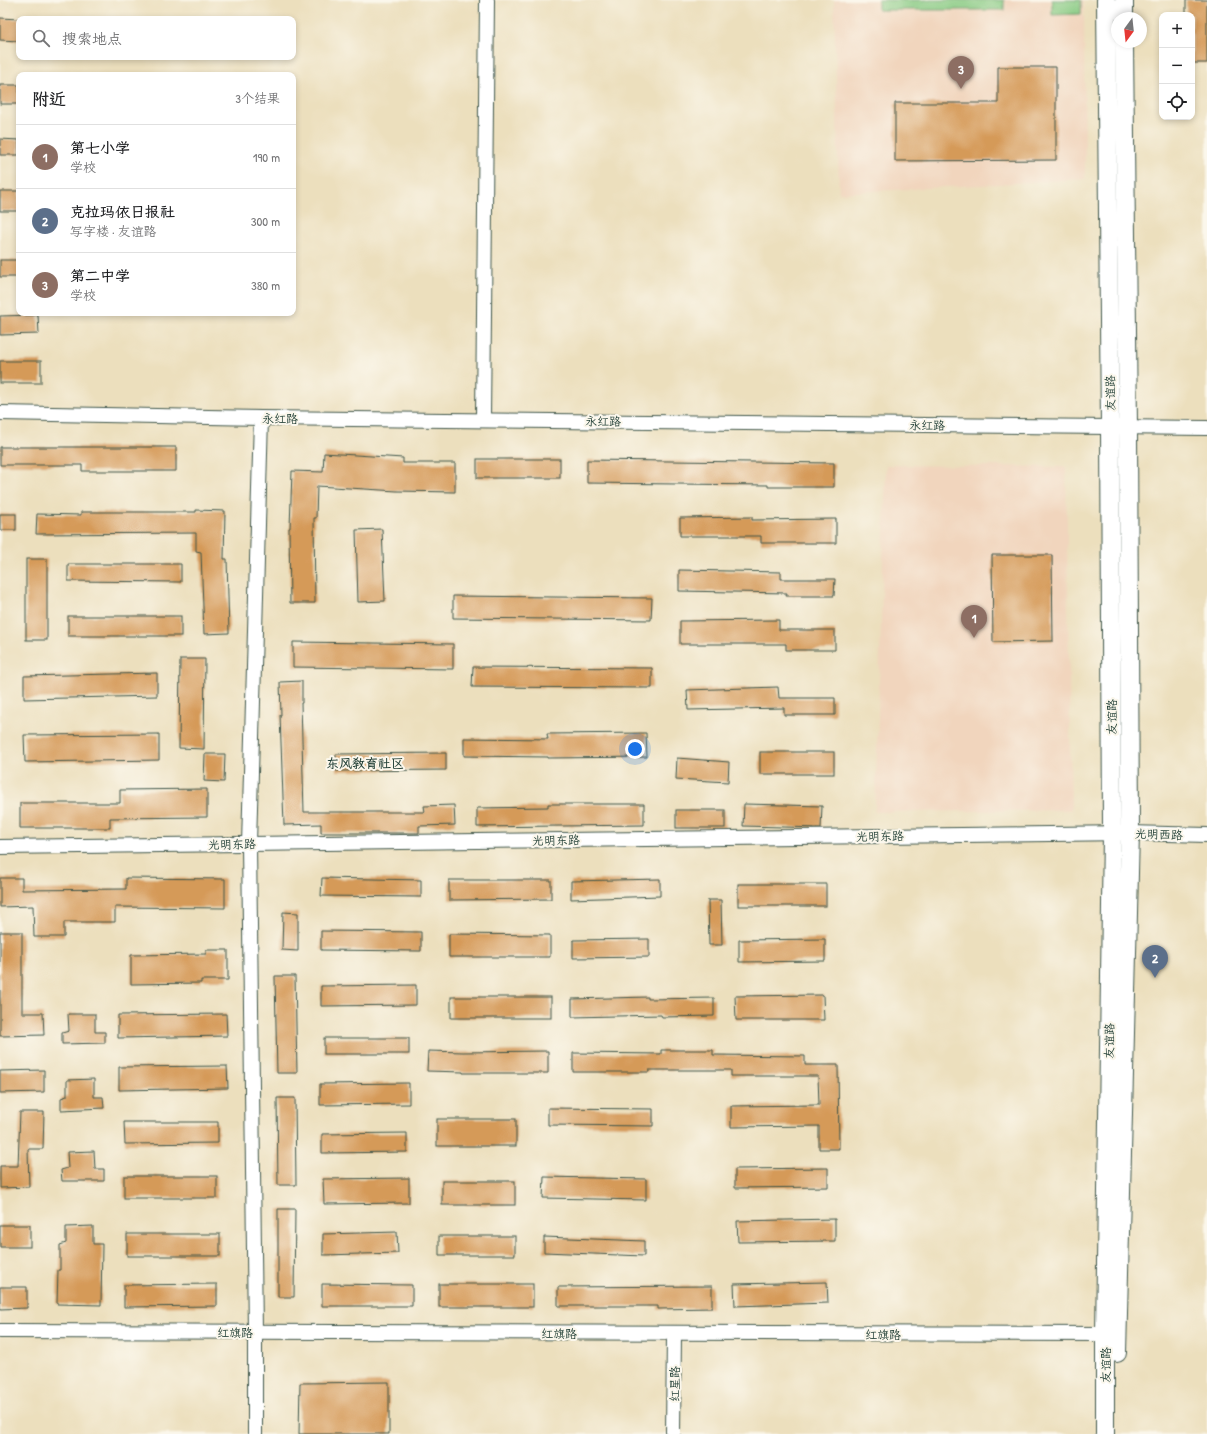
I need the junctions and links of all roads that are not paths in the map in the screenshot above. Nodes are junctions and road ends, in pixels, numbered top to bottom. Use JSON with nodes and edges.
{"nodes":[{"id":1,"x":487,"y":0,"type":"edge"},
{"id":2,"x":1106,"y":0,"type":"edge"},
{"id":3,"x":1124,"y":0,"type":"edge"},
{"id":4,"x":1124,"y":12,"type":"edge"},
{"id":5,"x":1124,"y":48,"type":"edge"},
{"id":6,"x":0,"y":413,"type":"edge"},
{"id":7,"x":261,"y":418,"type":"junction"},
{"id":8,"x":483,"y":419,"type":"junction"},
{"id":9,"x":1110,"y":427,"type":"junction"},
{"id":10,"x":1128,"y":427,"type":"junction"},
{"id":11,"x":1207,"y":428,"type":"edge"},
{"id":12,"x":1130,"y":833,"type":"junction"},
{"id":13,"x":1112,"y":834,"type":"junction"},
{"id":14,"x":1207,"y":836,"type":"edge"},
{"id":15,"x":249,"y":844,"type":"junction"},
{"id":16,"x":0,"y":847,"type":"edge"},
{"id":17,"x":0,"y":1331,"type":"edge"},
{"id":18,"x":255,"y":1332,"type":"junction"},
{"id":19,"x":674,"y":1334,"type":"junction"},
{"id":20,"x":1111,"y":1334,"type":"junction"},
{"id":21,"x":255,"y":1434,"type":"edge"},
{"id":22,"x":673,"y":1434,"type":"edge"},
{"id":23,"x":1105,"y":1434,"type":"edge"},
{"id":24,"x":1117,"y":1434,"type":"edge"}],
"edges":[{"from":1,"to":8,"type":"street"},
{"from":2,"to":9,"type":"main road","name":"友谊路"},
{"from":3,"to":4,"type":"main road"},
{"from":5,"to":10,"type":"main road","name":"友谊路"},
{"from":6,"to":7,"type":"street","name":"永红路"},
{"from":7,"to":8,"type":"street","name":"永红路"},
{"from":7,"to":15,"type":"street"},
{"from":8,"to":9,"type":"street","name":"永红路"},
{"from":9,"to":10,"type":"street","name":"永红路"},
{"from":9,"to":13,"type":"main road","name":"友谊路"},
{"from":10,"to":11,"type":"street","name":"永红路"},
{"from":10,"to":12,"type":"main road","name":"友谊路"},
{"from":12,"to":13,"type":"street","name":"光明西路"},
{"from":12,"to":14,"type":"street","name":"光明西路"},
{"from":12,"to":20,"type":"main road","name":"友谊路"},
{"from":13,"to":15,"type":"street","name":"光明东路"},
{"from":13,"to":20,"type":"main road","name":"友谊路"},
{"from":15,"to":16,"type":"street","name":"光明东路"},
{"from":15,"to":18,"type":"street"},
{"from":17,"to":18,"type":"street","name":"红旗路"},
{"from":18,"to":19,"type":"street","name":"红旗路"},
{"from":18,"to":21,"type":"street"},
{"from":19,"to":20,"type":"street","name":"红旗路"},
{"from":19,"to":22,"type":"street","name":"红星路"},
{"from":20,"to":23,"type":"main road","name":"友谊路"},
{"from":20,"to":24,"type":"main road","name":"友谊路"}]}
